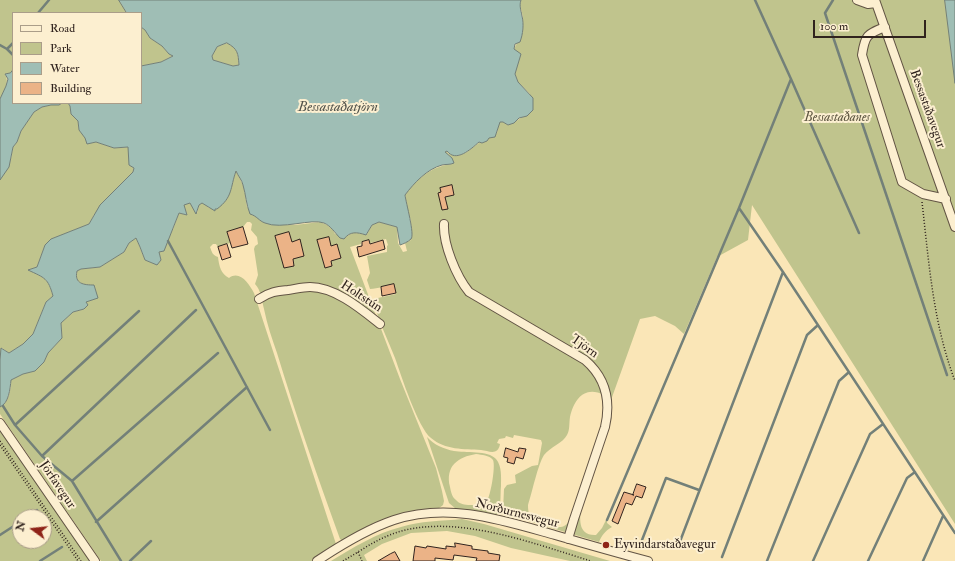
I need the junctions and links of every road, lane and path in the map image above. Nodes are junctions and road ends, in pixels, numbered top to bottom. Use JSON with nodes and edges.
{"nodes":[{"id":1,"x":857,"y":0,"type":"edge"},
{"id":2,"x":875,"y":2,"type":"edge"},
{"id":3,"x":885,"y":27,"type":"junction"},
{"id":4,"x":921,"y":193,"type":"junction"},
{"id":5,"x":946,"y":199,"type":"junction"},
{"id":6,"x":444,"y":224,"type":"dead end"},
{"id":7,"x":955,"y":228,"type":"edge"},
{"id":8,"x":259,"y":299,"type":"dead end"},
{"id":9,"x":380,"y":324,"type":"dead end"},
{"id":10,"x":955,"y":381,"type":"edge"},
{"id":11,"x":0,"y":423,"type":"edge"},
{"id":12,"x":0,"y":441,"type":"edge"},
{"id":13,"x":0,"y":446,"type":"edge"},
{"id":14,"x":568,"y":539,"type":"junction"},
{"id":15,"x":358,"y":552,"type":"junction"},
{"id":16,"x":615,"y":557,"type":"edge"},
{"id":17,"x":80,"y":561,"type":"edge"},
{"id":18,"x":95,"y":561,"type":"edge"},
{"id":19,"x":317,"y":561,"type":"edge"},
{"id":20,"x":343,"y":561,"type":"edge"},
{"id":21,"x":362,"y":561,"type":"edge"},
{"id":22,"x":591,"y":561,"type":"edge"},
{"id":23,"x":648,"y":561,"type":"edge"}],
"edges":[{"from":1,"to":2,"type":"street"},
{"from":2,"to":3,"type":"street","name":"Bessastaðavegur"},
{"from":3,"to":4,"type":"street"},
{"from":3,"to":5,"type":"street","name":"Bessastaðavegur"},
{"from":4,"to":5,"type":"street"},
{"from":4,"to":10,"type":"path"},
{"from":5,"to":7,"type":"street","name":"Bessastaðavegur"},
{"from":6,"to":14,"type":"street","name":"Tjörn"},
{"from":8,"to":9,"type":"street","name":"Holtstún"},
{"from":11,"to":18,"type":"street","name":"Jörfavegur"},
{"from":12,"to":17,"type":"path"},
{"from":13,"to":17,"type":"path"},
{"from":14,"to":16,"type":"street","name":"Norðurnesvegur"},
{"from":14,"to":19,"type":"street","name":"Norðurnesvegur"},
{"from":15,"to":20,"type":"path"},
{"from":15,"to":21,"type":"path"},
{"from":15,"to":22,"type":"path"},
{"from":16,"to":23,"type":"street","name":"Norðurnesvegur"}]}
